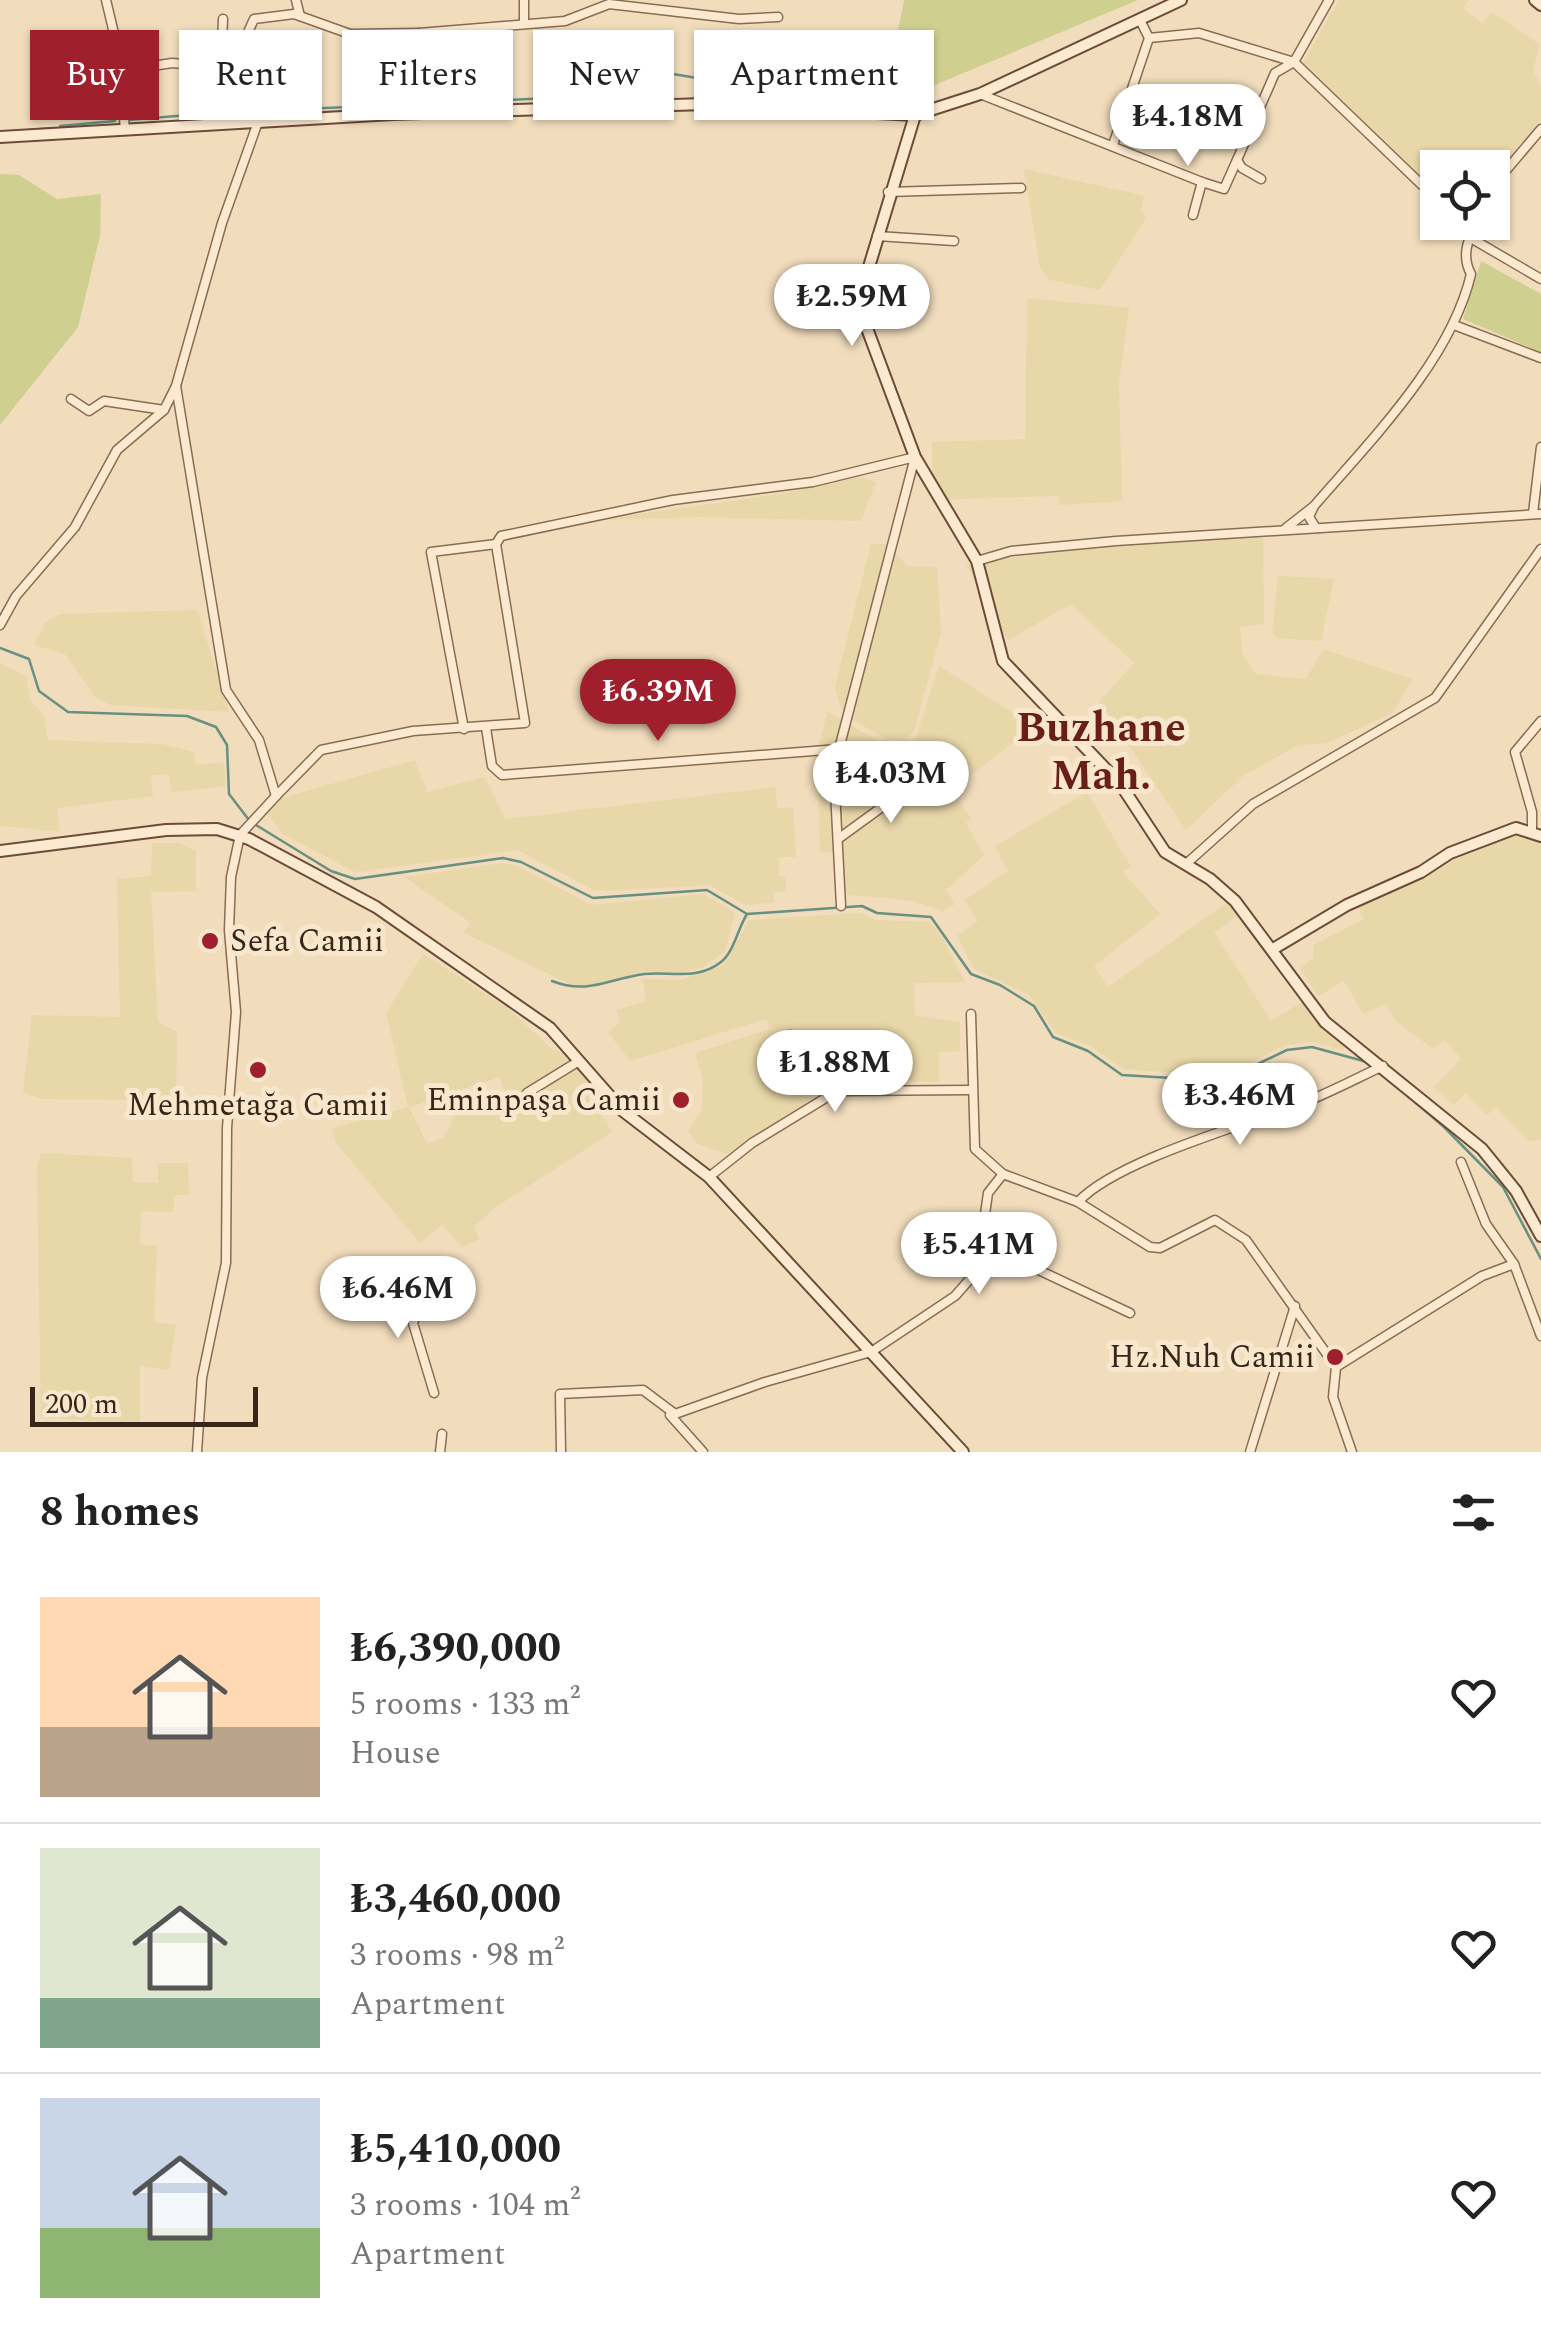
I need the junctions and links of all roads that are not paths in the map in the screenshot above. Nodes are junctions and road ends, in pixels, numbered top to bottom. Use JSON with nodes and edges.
{"nodes":[{"id":1,"x":106,"y":0,"type":"edge"},
{"id":2,"x":296,"y":0,"type":"edge"},
{"id":3,"x":524,"y":0,"type":"edge"},
{"id":4,"x":1181,"y":0,"type":"edge"},
{"id":5,"x":1329,"y":0,"type":"edge"},
{"id":6,"x":1535,"y":0,"type":"edge"},
{"id":7,"x":1541,"y":5,"type":"edge"},
{"id":8,"x":300,"y":16,"type":"junction"},
{"id":9,"x":778,"y":17,"type":"dead end"},
{"id":10,"x":222,"y":19,"type":"dead end"},
{"id":11,"x":1140,"y":20,"type":"junction"},
{"id":12,"x":524,"y":22,"type":"junction"},
{"id":13,"x":112,"y":30,"type":"edge"},
{"id":14,"x":221,"y":30,"type":"edge"},
{"id":15,"x":249,"y":30,"type":"edge"},
{"id":16,"x":448,"y":30,"type":"edge"},
{"id":17,"x":342,"y":31,"type":"edge"},
{"id":18,"x":1149,"y":38,"type":"junction"},
{"id":19,"x":1294,"y":62,"type":"junction"},
{"id":20,"x":980,"y":94,"type":"junction"},
{"id":21,"x":694,"y":104,"type":"edge"},
{"id":22,"x":513,"y":105,"type":"edge"},
{"id":23,"x":934,"y":109,"type":"edge"},
{"id":24,"x":342,"y":114,"type":"edge"},
{"id":25,"x":124,"y":120,"type":"edge"},
{"id":26,"x":219,"y":120,"type":"edge"},
{"id":27,"x":913,"y":120,"type":"edge"},
{"id":28,"x":258,"y":122,"type":"junction"},
{"id":29,"x":219,"y":124,"type":"junction"},
{"id":30,"x":1541,"y":129,"type":"edge"},
{"id":31,"x":125,"y":130,"type":"junction"},
{"id":32,"x":0,"y":137,"type":"edge"},
{"id":33,"x":1112,"y":145,"type":"junction"},
{"id":34,"x":1237,"y":160,"type":"junction"},
{"id":35,"x":1510,"y":166,"type":"edge"},
{"id":36,"x":1260,"y":179,"type":"dead end"},
{"id":37,"x":1202,"y":182,"type":"junction"},
{"id":38,"x":1420,"y":183,"type":"edge"},
{"id":39,"x":1021,"y":188,"type":"dead end"},
{"id":40,"x":888,"y":192,"type":"junction"},
{"id":41,"x":1192,"y":215,"type":"dead end"},
{"id":42,"x":878,"y":236,"type":"junction"},
{"id":43,"x":1470,"y":240,"type":"edge"},
{"id":44,"x":1475,"y":240,"type":"edge"},
{"id":45,"x":954,"y":241,"type":"dead end"},
{"id":46,"x":1541,"y":278,"type":"edge"},
{"id":47,"x":1454,"y":324,"type":"junction"},
{"id":48,"x":1541,"y":358,"type":"edge"},
{"id":49,"x":176,"y":386,"type":"junction"},
{"id":50,"x":71,"y":399,"type":"dead end"},
{"id":51,"x":164,"y":410,"type":"junction"},
{"id":52,"x":1541,"y":447,"type":"edge"},
{"id":53,"x":915,"y":457,"type":"junction"},
{"id":54,"x":1314,"y":506,"type":"junction"},
{"id":55,"x":1537,"y":513,"type":"edge"},
{"id":56,"x":1316,"y":528,"type":"junction"},
{"id":57,"x":1284,"y":530,"type":"junction"},
{"id":58,"x":496,"y":544,"type":"junction"},
{"id":59,"x":1541,"y":549,"type":"edge"},
{"id":60,"x":977,"y":561,"type":"junction"},
{"id":61,"x":0,"y":625,"type":"edge"},
{"id":62,"x":1539,"y":726,"type":"edge"},
{"id":63,"x":486,"y":728,"type":"junction"},
{"id":64,"x":464,"y":729,"type":"junction"},
{"id":65,"x":840,"y":749,"type":"junction"},
{"id":66,"x":926,"y":774,"type":"dead end"},
{"id":67,"x":276,"y":796,"type":"junction"},
{"id":68,"x":243,"y":833,"type":"junction"},
{"id":69,"x":1537,"y":834,"type":"edge"},
{"id":70,"x":838,"y":839,"type":"junction"},
{"id":71,"x":0,"y":851,"type":"edge"},
{"id":72,"x":1186,"y":864,"type":"junction"},
{"id":73,"x":841,"y":906,"type":"dead end"},
{"id":74,"x":1273,"y":949,"type":"junction"},
{"id":75,"x":971,"y":1014,"type":"dead end"},
{"id":76,"x":790,"y":1035,"type":"dead end"},
{"id":77,"x":579,"y":1061,"type":"junction"},
{"id":78,"x":1383,"y":1066,"type":"junction"},
{"id":79,"x":971,"y":1090,"type":"junction"},
{"id":80,"x":837,"y":1091,"type":"junction"},
{"id":81,"x":527,"y":1092,"type":"dead end"},
{"id":82,"x":1461,"y":1162,"type":"dead end"},
{"id":83,"x":1003,"y":1174,"type":"junction"},
{"id":84,"x":709,"y":1177,"type":"junction"},
{"id":85,"x":1078,"y":1202,"type":"junction"},
{"id":86,"x":1541,"y":1236,"type":"edge"},
{"id":87,"x":979,"y":1256,"type":"junction"},
{"id":88,"x":1514,"y":1264,"type":"junction"},
{"id":89,"x":419,"y":1285,"type":"dead end"},
{"id":90,"x":1295,"y":1306,"type":"junction"},
{"id":91,"x":1130,"y":1313,"type":"dead end"},
{"id":92,"x":1541,"y":1336,"type":"edge"},
{"id":93,"x":872,"y":1352,"type":"junction"},
{"id":94,"x":1336,"y":1367,"type":"junction"},
{"id":95,"x":434,"y":1394,"type":"dead end"},
{"id":96,"x":667,"y":1411,"type":"junction"},
{"id":97,"x":442,"y":1434,"type":"dead end"},
{"id":98,"x":196,"y":1452,"type":"edge"},
{"id":99,"x":440,"y":1452,"type":"edge"},
{"id":100,"x":561,"y":1452,"type":"edge"},
{"id":101,"x":703,"y":1452,"type":"edge"},
{"id":102,"x":963,"y":1452,"type":"edge"},
{"id":103,"x":1250,"y":1452,"type":"edge"},
{"id":104,"x":1352,"y":1452,"type":"edge"}],
"edges":[{"from":1,"to":13,"type":"street"},
{"from":2,"to":8,"type":"street"},
{"from":3,"to":12,"type":"street"},
{"from":4,"to":11,"type":"street"},
{"from":5,"to":19,"type":"street"},
{"from":6,"to":7,"type":"street"},
{"from":8,"to":15,"type":"street"},
{"from":8,"to":17,"type":"street"},
{"from":9,"to":12,"type":"street"},
{"from":10,"to":14,"type":"street"},
{"from":11,"to":18,"type":"street"},
{"from":11,"to":20,"type":"street"},
{"from":12,"to":16,"type":"street"},
{"from":18,"to":19,"type":"street"},
{"from":18,"to":33,"type":"street"},
{"from":19,"to":34,"type":"street"},
{"from":19,"to":38,"type":"street"},
{"from":20,"to":23,"type":"street"},
{"from":20,"to":33,"type":"street"},
{"from":21,"to":22,"type":"street"},
{"from":24,"to":28,"type":"street"},
{"from":25,"to":31,"type":"street"},
{"from":26,"to":29,"type":"street"},
{"from":27,"to":40,"type":"street"},
{"from":28,"to":29,"type":"street"},
{"from":28,"to":49,"type":"street"},
{"from":29,"to":31,"type":"street"},
{"from":30,"to":35,"type":"street"},
{"from":31,"to":32,"type":"street"},
{"from":33,"to":37,"type":"street"},
{"from":34,"to":36,"type":"street"},
{"from":34,"to":37,"type":"street"},
{"from":37,"to":41,"type":"street"},
{"from":39,"to":40,"type":"street"},
{"from":40,"to":42,"type":"street"},
{"from":42,"to":45,"type":"street"},
{"from":42,"to":53,"type":"street"},
{"from":43,"to":47,"type":"street"},
{"from":44,"to":46,"type":"street"},
{"from":47,"to":48,"type":"street"},
{"from":47,"to":54,"type":"street"},
{"from":49,"to":51,"type":"street"},
{"from":49,"to":67,"type":"street"},
{"from":50,"to":51,"type":"street"},
{"from":51,"to":61,"type":"street"},
{"from":52,"to":55,"type":"street"},
{"from":53,"to":58,"type":"street"},
{"from":53,"to":60,"type":"street"},
{"from":53,"to":65,"type":"street"},
{"from":54,"to":56,"type":"street"},
{"from":54,"to":57,"type":"street"},
{"from":55,"to":56,"type":"street"},
{"from":56,"to":57,"type":"street"},
{"from":57,"to":60,"type":"street"},
{"from":58,"to":63,"type":"street"},
{"from":58,"to":64,"type":"street"},
{"from":59,"to":72,"type":"street"},
{"from":60,"to":72,"type":"street"},
{"from":62,"to":69,"type":"street"},
{"from":63,"to":64,"type":"street"},
{"from":63,"to":65,"type":"street"},
{"from":64,"to":67,"type":"street"},
{"from":65,"to":70,"type":"street"},
{"from":66,"to":70,"type":"street"},
{"from":67,"to":68,"type":"street"},
{"from":68,"to":71,"type":"street"},
{"from":68,"to":77,"type":"street"},
{"from":68,"to":98,"type":"street"},
{"from":69,"to":74,"type":"street"},
{"from":70,"to":73,"type":"street"},
{"from":72,"to":74,"type":"street"},
{"from":74,"to":78,"type":"street"},
{"from":75,"to":79,"type":"street"},
{"from":76,"to":80,"type":"street"},
{"from":77,"to":81,"type":"street"},
{"from":77,"to":84,"type":"street"},
{"from":78,"to":85,"type":"street"},
{"from":78,"to":86,"type":"street"},
{"from":79,"to":80,"type":"street"},
{"from":79,"to":83,"type":"street"},
{"from":80,"to":84,"type":"street"},
{"from":82,"to":88,"type":"street"},
{"from":83,"to":85,"type":"street"},
{"from":83,"to":87,"type":"street"},
{"from":84,"to":93,"type":"street"},
{"from":85,"to":90,"type":"street"},
{"from":87,"to":91,"type":"street"},
{"from":87,"to":93,"type":"street"},
{"from":88,"to":92,"type":"street"},
{"from":88,"to":94,"type":"street"},
{"from":89,"to":95,"type":"street"},
{"from":90,"to":94,"type":"street"},
{"from":90,"to":103,"type":"street"},
{"from":93,"to":96,"type":"street"},
{"from":93,"to":102,"type":"street"},
{"from":94,"to":104,"type":"street"},
{"from":96,"to":100,"type":"street"},
{"from":96,"to":101,"type":"street"},
{"from":97,"to":99,"type":"street"}]}
